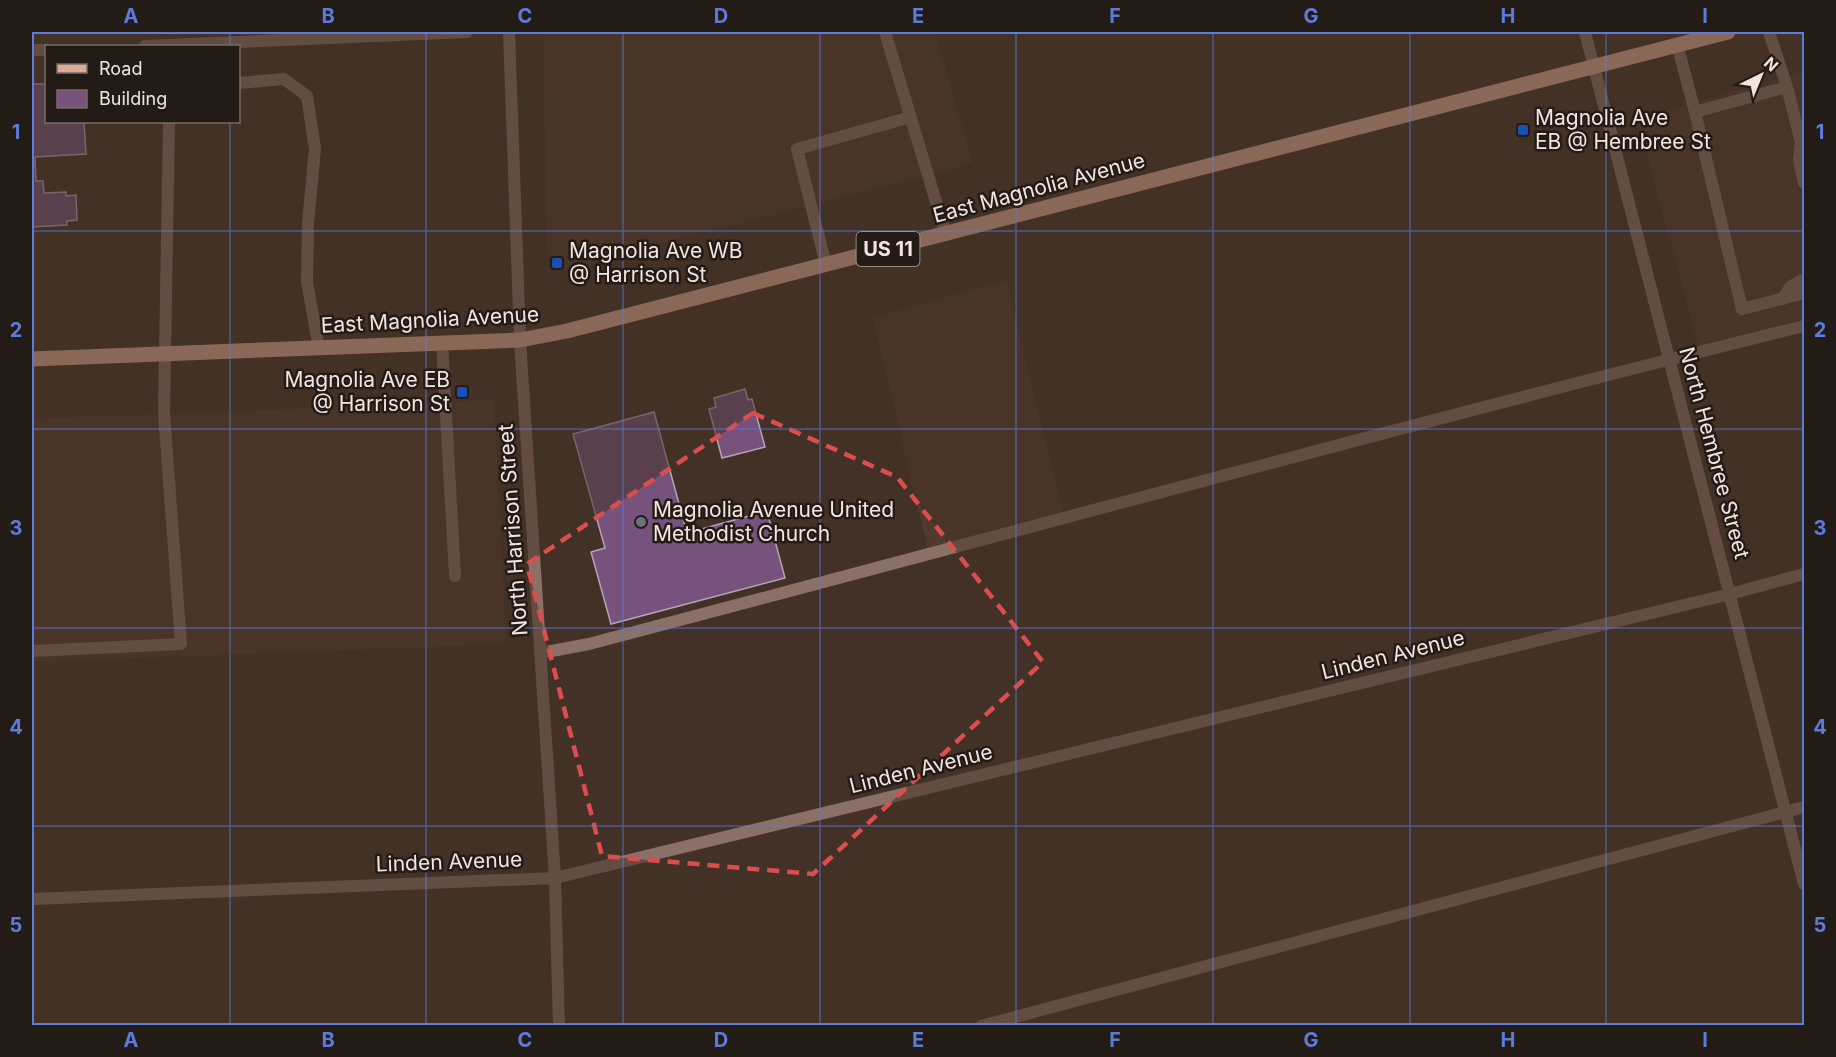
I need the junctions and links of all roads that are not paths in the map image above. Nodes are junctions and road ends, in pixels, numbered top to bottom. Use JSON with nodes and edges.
{"nodes":[{"id":1,"x":467,"y":32,"type":"edge"},
{"id":2,"x":509,"y":32,"type":"edge"},
{"id":3,"x":885,"y":32,"type":"edge"},
{"id":4,"x":1585,"y":32,"type":"edge"},
{"id":5,"x":1728,"y":32,"type":"edge"},
{"id":6,"x":1769,"y":32,"type":"edge"},
{"id":7,"x":168,"y":45,"type":"edge"},
{"id":8,"x":1677,"y":45,"type":"junction"},
{"id":9,"x":1593,"y":66,"type":"junction"},
{"id":10,"x":240,"y":82,"type":"edge"},
{"id":11,"x":1787,"y":87,"type":"junction"},
{"id":12,"x":1695,"y":112,"type":"junction"},
{"id":13,"x":911,"y":117,"type":"junction"},
{"id":14,"x":169,"y":123,"type":"edge"},
{"id":15,"x":1803,"y":144,"type":"edge"},
{"id":16,"x":1804,"y":183,"type":"edge"},
{"id":17,"x":946,"y":234,"type":"junction"},
{"id":18,"x":826,"y":266,"type":"junction"},
{"id":19,"x":1804,"y":279,"type":"edge"},
{"id":20,"x":1804,"y":293,"type":"edge"},
{"id":21,"x":1783,"y":298,"type":"junction"},
{"id":22,"x":1804,"y":326,"type":"edge"},
{"id":23,"x":520,"y":340,"type":"junction"},
{"id":24,"x":442,"y":343,"type":"junction"},
{"id":25,"x":319,"y":348,"type":"junction"},
{"id":26,"x":164,"y":354,"type":"junction"},
{"id":27,"x":32,"y":359,"type":"edge"},
{"id":28,"x":1669,"y":360,"type":"junction"},
{"id":29,"x":1804,"y":574,"type":"edge"},
{"id":30,"x":455,"y":576,"type":"dead end"},
{"id":31,"x":1730,"y":594,"type":"junction"},
{"id":32,"x":32,"y":651,"type":"edge"},
{"id":33,"x":540,"y":653,"type":"junction"},
{"id":34,"x":1804,"y":807,"type":"edge"},
{"id":35,"x":1786,"y":812,"type":"junction"},
{"id":36,"x":555,"y":878,"type":"junction"},
{"id":37,"x":1804,"y":884,"type":"edge"},
{"id":38,"x":32,"y":899,"type":"edge"},
{"id":39,"x":559,"y":1026,"type":"edge"},
{"id":40,"x":981,"y":1026,"type":"edge"}],
"edges":[{"from":1,"to":7,"type":"street"},
{"from":2,"to":23,"type":"street","name":"North Harrison Street"},
{"from":3,"to":13,"type":"street"},
{"from":4,"to":9,"type":"street","name":"North Hembree Street"},
{"from":5,"to":8,"type":"main road","name":"East Magnolia Avenue","number":"US 11"},
{"from":6,"to":11,"type":"street"},
{"from":8,"to":9,"type":"main road","name":"East Magnolia Avenue","number":"US 11"},
{"from":8,"to":12,"type":"street"},
{"from":9,"to":17,"type":"main road","name":"East Magnolia Avenue","number":"US 11"},
{"from":9,"to":28,"type":"street","name":"North Hembree Street"},
{"from":10,"to":25,"type":"street"},
{"from":11,"to":12,"type":"street"},
{"from":11,"to":15,"type":"street"},
{"from":12,"to":21,"type":"street"},
{"from":13,"to":17,"type":"street"},
{"from":13,"to":18,"type":"street"},
{"from":14,"to":26,"type":"street"},
{"from":15,"to":16,"type":"street"},
{"from":17,"to":18,"type":"main road","name":"East Magnolia Avenue","number":"US 11"},
{"from":18,"to":23,"type":"main road","name":"East Magnolia Avenue","number":"US 11"},
{"from":19,"to":21,"type":"street"},
{"from":20,"to":21,"type":"street"},
{"from":22,"to":28,"type":"street"},
{"from":23,"to":24,"type":"main road","name":"East Magnolia Avenue","number":"US 11"},
{"from":23,"to":33,"type":"street","name":"North Harrison Street"},
{"from":24,"to":25,"type":"main road","name":"East Magnolia Avenue","number":"US 11"},
{"from":24,"to":30,"type":"street"},
{"from":25,"to":26,"type":"main road","name":"East Magnolia Avenue","number":"US 11"},
{"from":26,"to":27,"type":"main road","name":"East Magnolia Avenue","number":"US 11"},
{"from":26,"to":32,"type":"street"},
{"from":28,"to":31,"type":"street","name":"North Hembree Street"},
{"from":28,"to":33,"type":"street"},
{"from":29,"to":31,"type":"street","name":"Linden Avenue"},
{"from":31,"to":35,"type":"street","name":"North Hembree Street"},
{"from":31,"to":36,"type":"street","name":"Linden Avenue"},
{"from":33,"to":36,"type":"street","name":"North Harrison Street"},
{"from":34,"to":35,"type":"street"},
{"from":35,"to":37,"type":"street","name":"North Hembree Street"},
{"from":35,"to":40,"type":"street"},
{"from":36,"to":38,"type":"street","name":"Linden Avenue"},
{"from":36,"to":39,"type":"street","name":"North Harrison Street"}]}
